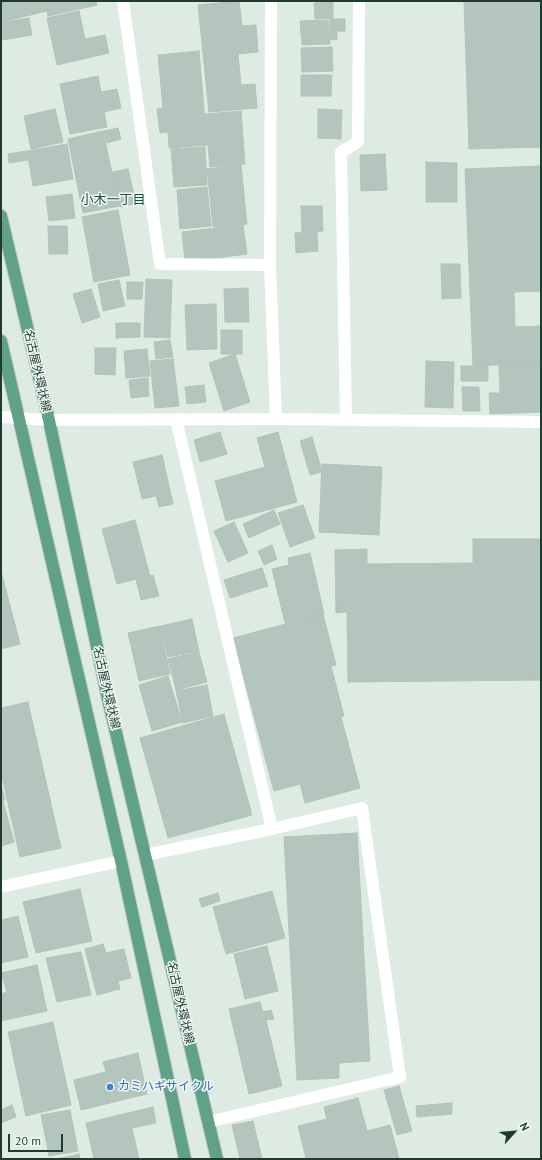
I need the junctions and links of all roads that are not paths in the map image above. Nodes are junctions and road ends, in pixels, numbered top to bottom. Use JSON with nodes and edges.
{"nodes":[{"id":1,"x":123,"y":1,"type":"edge"},
{"id":2,"x":271,"y":1,"type":"edge"},
{"id":3,"x":359,"y":1,"type":"edge"},
{"id":4,"x":1,"y":216,"type":"edge"},
{"id":5,"x":270,"y":265,"type":"junction"},
{"id":6,"x":1,"y":340,"type":"edge"},
{"id":7,"x":1,"y":417,"type":"edge"},
{"id":8,"x":18,"y":418,"type":"junction"},
{"id":9,"x":276,"y":418,"type":"junction"},
{"id":10,"x":176,"y":419,"type":"junction"},
{"id":11,"x":346,"y":419,"type":"junction"},
{"id":12,"x":49,"y":420,"type":"junction"},
{"id":13,"x":541,"y":422,"type":"edge"},
{"id":14,"x":272,"y":829,"type":"junction"},
{"id":15,"x":145,"y":855,"type":"junction"},
{"id":16,"x":121,"y":861,"type":"junction"},
{"id":17,"x":1,"y":887,"type":"edge"},
{"id":18,"x":208,"y":1122,"type":"junction"},
{"id":19,"x":185,"y":1159,"type":"edge"},
{"id":20,"x":217,"y":1159,"type":"edge"}],
"edges":[{"from":1,"to":5,"type":"street"},
{"from":2,"to":5,"type":"street"},
{"from":3,"to":11,"type":"street"},
{"from":4,"to":12,"type":"main road","name":"名古屋外環状線"},
{"from":5,"to":9,"type":"street"},
{"from":6,"to":8,"type":"main road","name":"名古屋外環状線"},
{"from":7,"to":8,"type":"street"},
{"from":8,"to":12,"type":"street"},
{"from":8,"to":16,"type":"main road","name":"名古屋外環状線"},
{"from":9,"to":10,"type":"street"},
{"from":9,"to":11,"type":"street"},
{"from":10,"to":12,"type":"street"},
{"from":10,"to":14,"type":"street"},
{"from":11,"to":13,"type":"street"},
{"from":12,"to":15,"type":"main road","name":"名古屋外環状線"},
{"from":14,"to":15,"type":"street"},
{"from":14,"to":18,"type":"street"},
{"from":15,"to":18,"type":"main road","name":"名古屋外環状線"},
{"from":16,"to":17,"type":"street"},
{"from":16,"to":19,"type":"main road","name":"名古屋外環状線"},
{"from":18,"to":20,"type":"main road","name":"名古屋外環状線"}]}
